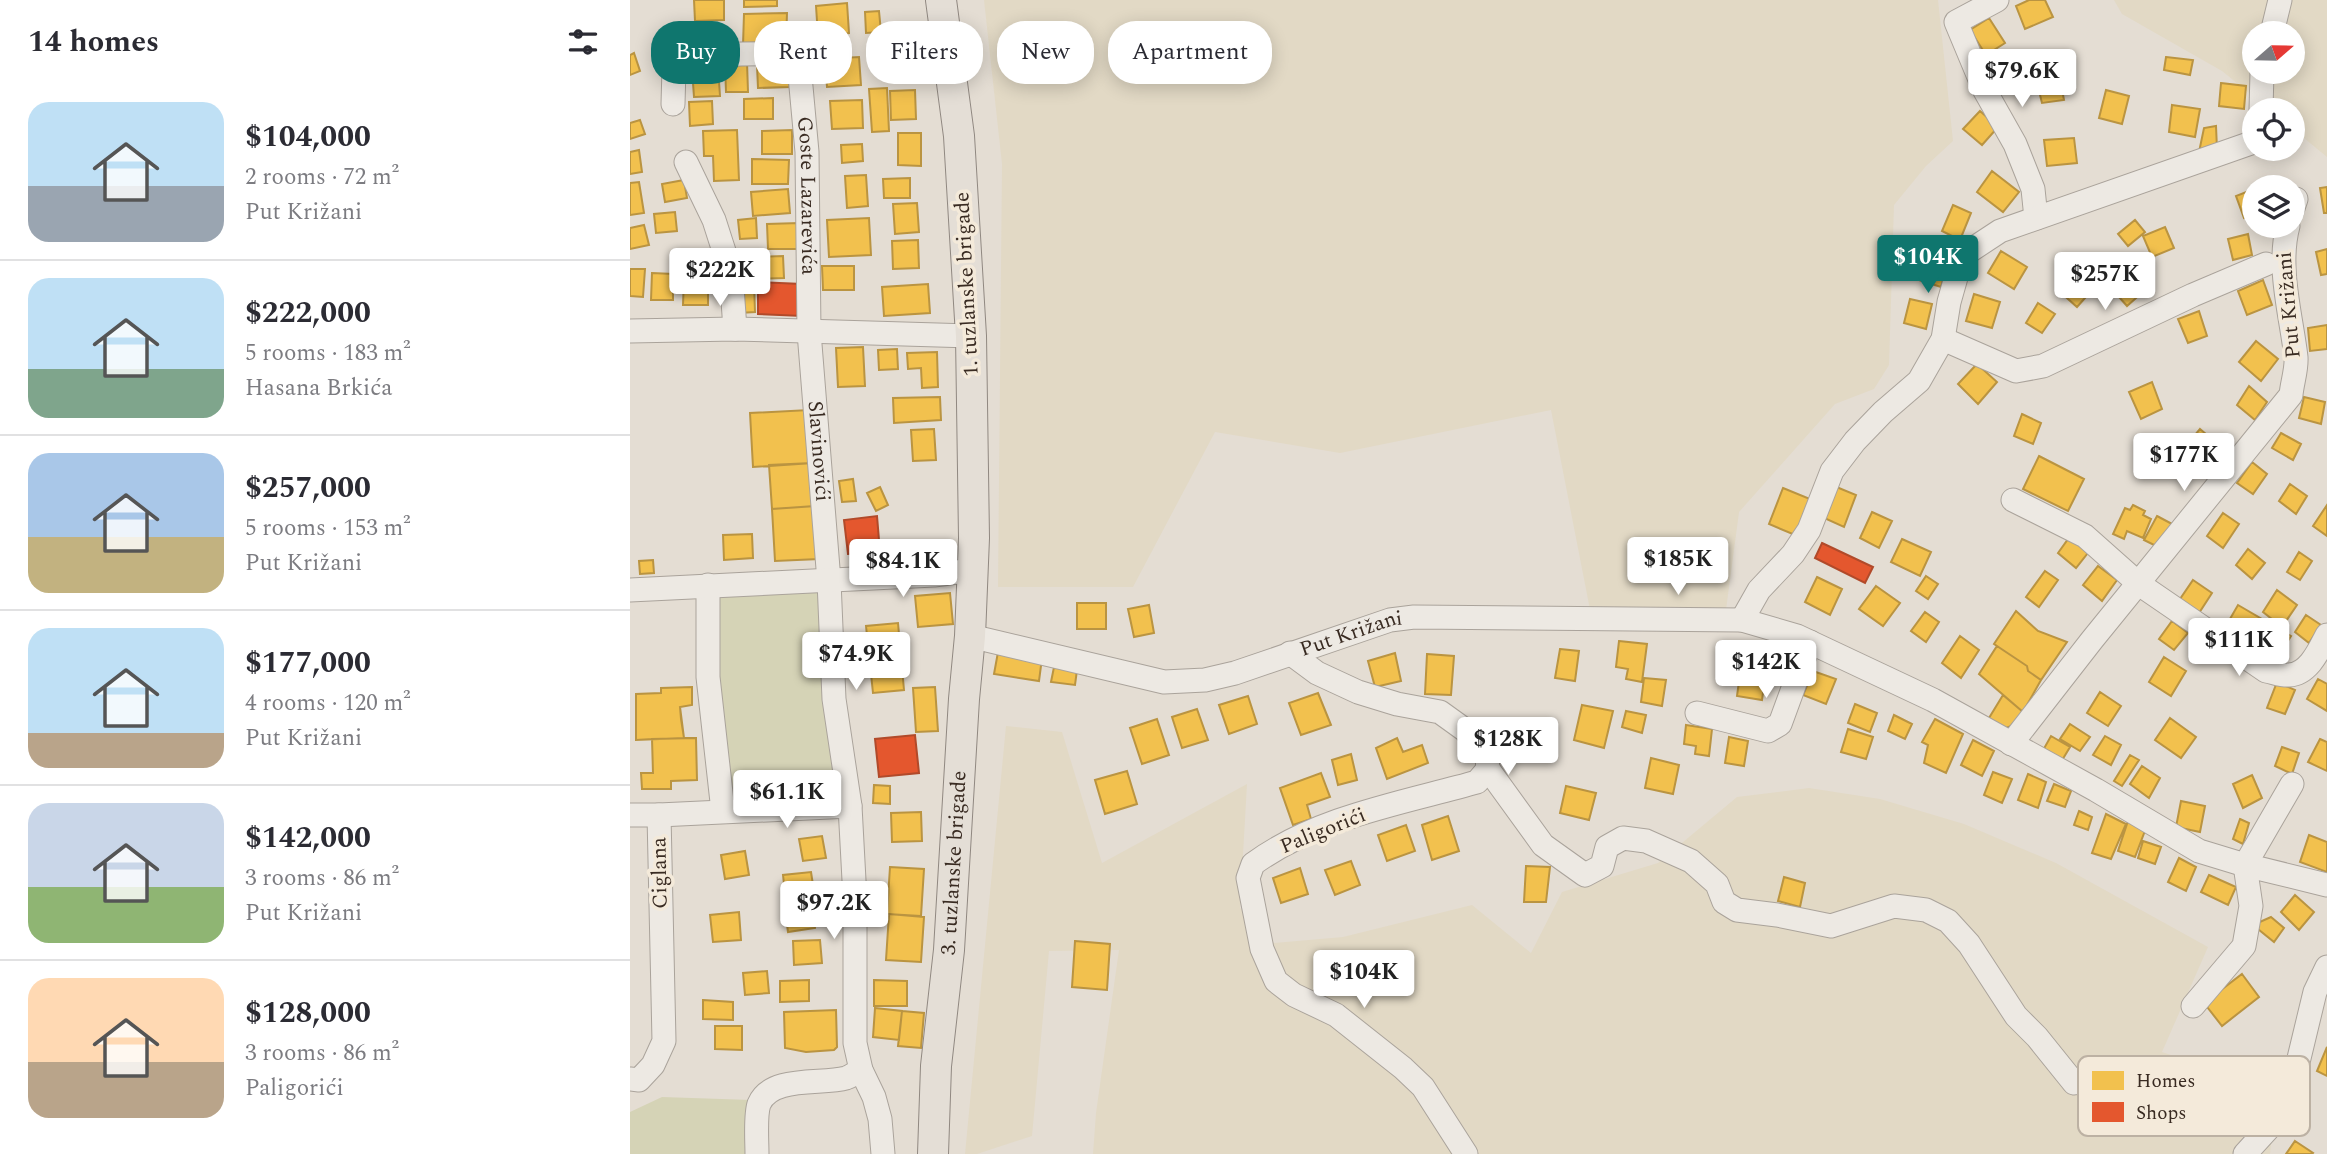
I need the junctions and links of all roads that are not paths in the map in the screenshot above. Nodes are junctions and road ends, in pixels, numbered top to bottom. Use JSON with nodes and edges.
{"nodes":[{"id":1,"x":941,"y":0,"type":"edge"},
{"id":2,"x":1997,"y":0,"type":"edge"},
{"id":3,"x":2280,"y":0,"type":"edge"},
{"id":4,"x":2275,"y":21,"type":"edge"},
{"id":5,"x":673,"y":104,"type":"dead end"},
{"id":6,"x":2242,"y":146,"type":"edge"},
{"id":7,"x":686,"y":162,"type":"dead end"},
{"id":8,"x":2036,"y":218,"type":"junction"},
{"id":9,"x":2285,"y":238,"type":"edge"},
{"id":10,"x":2266,"y":264,"type":"dead end"},
{"id":11,"x":735,"y":330,"type":"junction"},
{"id":12,"x":630,"y":331,"type":"edge"},
{"id":13,"x":809,"y":332,"type":"junction"},
{"id":14,"x":971,"y":336,"type":"junction"},
{"id":15,"x":1943,"y":340,"type":"junction"},
{"id":16,"x":2014,"y":500,"type":"dead end"},
{"id":17,"x":973,"y":570,"type":"junction"},
{"id":18,"x":829,"y":581,"type":"junction"},
{"id":19,"x":2138,"y":584,"type":"junction"},
{"id":20,"x":708,"y":585,"type":"junction"},
{"id":21,"x":630,"y":590,"type":"edge"},
{"id":22,"x":1742,"y":620,"type":"junction"},
{"id":23,"x":2327,"y":635,"type":"edge"},
{"id":24,"x":970,"y":636,"type":"junction"},
{"id":25,"x":1810,"y":642,"type":"junction"},
{"id":26,"x":1290,"y":653,"type":"junction"},
{"id":27,"x":1697,"y":713,"type":"dead end"},
{"id":28,"x":2011,"y":744,"type":"junction"},
{"id":29,"x":1488,"y":769,"type":"junction"},
{"id":30,"x":2292,"y":784,"type":"dead end"},
{"id":31,"x":850,"y":806,"type":"junction"},
{"id":32,"x":723,"y":811,"type":"junction"},
{"id":33,"x":659,"y":814,"type":"junction"},
{"id":34,"x":630,"y":815,"type":"edge"},
{"id":35,"x":2245,"y":865,"type":"junction"},
{"id":36,"x":2327,"y":886,"type":"edge"},
{"id":37,"x":2327,"y":967,"type":"edge"},
{"id":38,"x":2193,"y":1006,"type":"dead end"},
{"id":39,"x":2300,"y":1056,"type":"edge"},
{"id":40,"x":861,"y":1070,"type":"junction"},
{"id":41,"x":630,"y":1079,"type":"edge"},
{"id":42,"x":2074,"y":1083,"type":"dead end"},
{"id":43,"x":2261,"y":1136,"type":"edge"},
{"id":44,"x":757,"y":1154,"type":"edge"},
{"id":45,"x":883,"y":1154,"type":"edge"},
{"id":46,"x":933,"y":1154,"type":"edge"},
{"id":47,"x":1466,"y":1154,"type":"edge"},
{"id":48,"x":2245,"y":1154,"type":"edge"}],
"edges":[{"from":1,"to":14,"type":"main road","name":"1. tuzlanske brigade"},
{"from":2,"to":8,"type":"street"},
{"from":3,"to":4,"type":"street"},
{"from":5,"to":13,"type":"street","name":"Goste Lazarevića"},
{"from":6,"to":8,"type":"street"},
{"from":7,"to":11,"type":"street"},
{"from":8,"to":15,"type":"street"},
{"from":9,"to":19,"type":"street","name":"Put Križani"},
{"from":10,"to":15,"type":"street","name":"Put Križani"},
{"from":11,"to":12,"type":"street"},
{"from":11,"to":13,"type":"street"},
{"from":13,"to":14,"type":"street"},
{"from":13,"to":18,"type":"street","name":"Slavinovići"},
{"from":14,"to":17,"type":"main road","name":"1. tuzlanske brigade"},
{"from":15,"to":22,"type":"street"},
{"from":16,"to":19,"type":"street"},
{"from":17,"to":18,"type":"street"},
{"from":17,"to":24,"type":"main road","name":"3. tuzlanske brigade"},
{"from":18,"to":20,"type":"street"},
{"from":18,"to":31,"type":"street","name":"Slavinovići"},
{"from":19,"to":23,"type":"street"},
{"from":19,"to":28,"type":"street","name":"Put Križani"},
{"from":20,"to":21,"type":"street"},
{"from":20,"to":32,"type":"street"},
{"from":22,"to":25,"type":"street","name":"Put Križani"},
{"from":22,"to":26,"type":"street","name":"Put Križani"},
{"from":24,"to":26,"type":"street","name":"Put Križani"},
{"from":24,"to":46,"type":"main road","name":"3. tuzlanske brigade"},
{"from":25,"to":27,"type":"street"},
{"from":25,"to":28,"type":"street","name":"Put Križani"},
{"from":26,"to":29,"type":"street"},
{"from":28,"to":35,"type":"street","name":"Put Križani"},
{"from":29,"to":42,"type":"street"},
{"from":29,"to":47,"type":"street","name":"Paligorići"},
{"from":30,"to":35,"type":"street"},
{"from":31,"to":32,"type":"street","name":"Ciglana"},
{"from":31,"to":40,"type":"street","name":"Slavinovići"},
{"from":32,"to":33,"type":"street","name":"Ciglana"},
{"from":33,"to":34,"type":"street"},
{"from":33,"to":41,"type":"street","name":"Ciglana"},
{"from":35,"to":36,"type":"street","name":"Put Križani"},
{"from":35,"to":38,"type":"street"},
{"from":37,"to":39,"type":"street"},
{"from":40,"to":44,"type":"street"},
{"from":40,"to":45,"type":"street","name":"Slavinovići"},
{"from":43,"to":48,"type":"street"}]}
